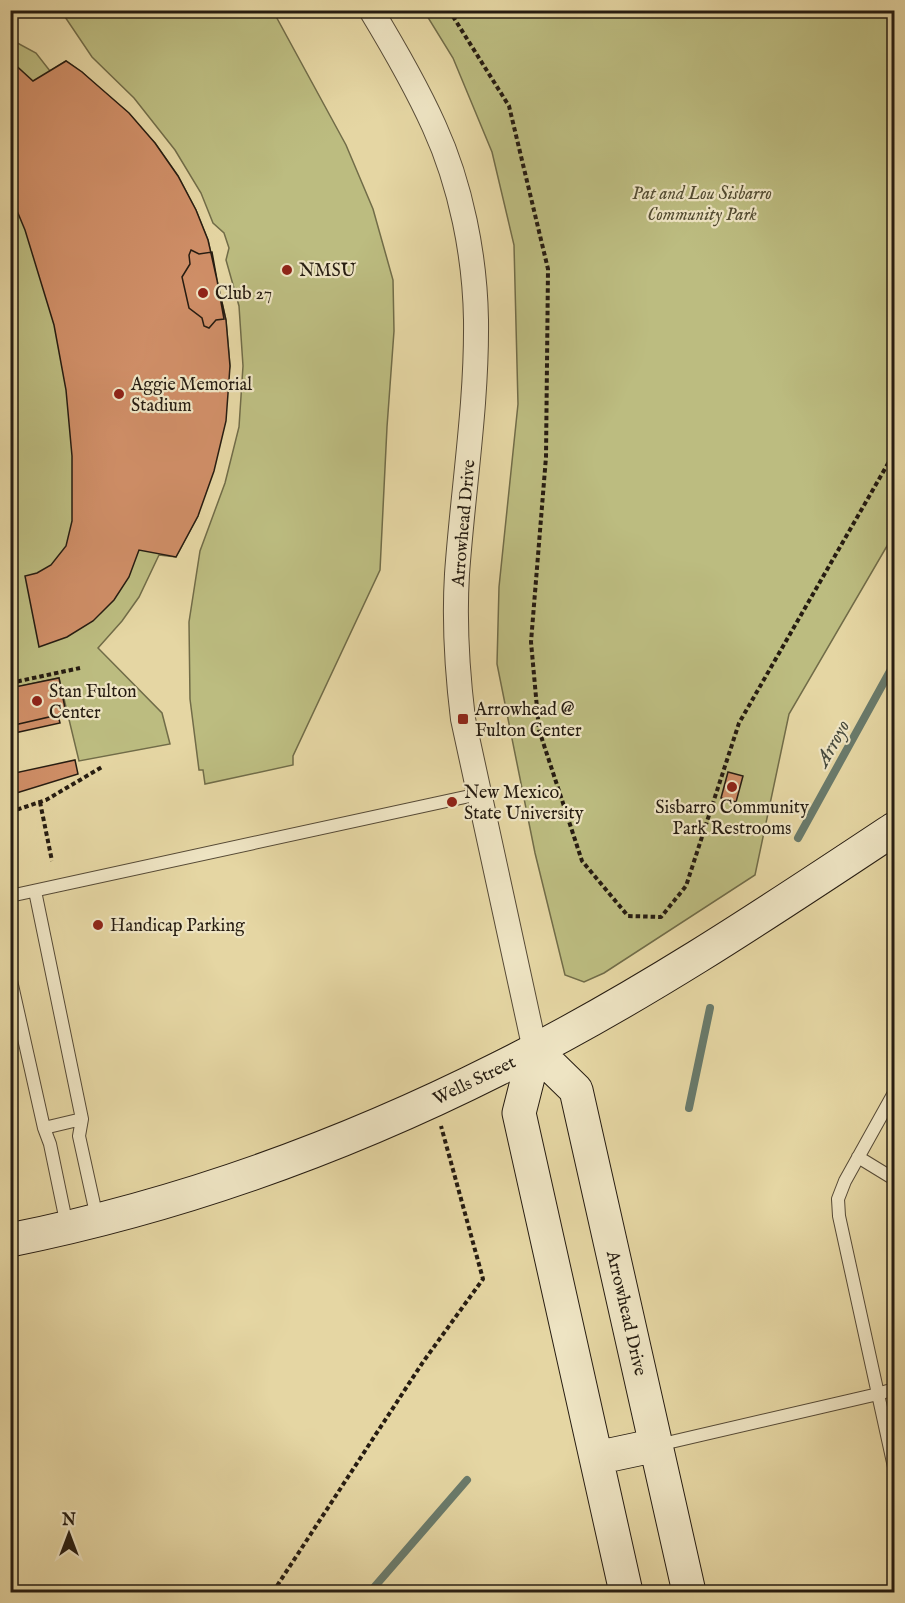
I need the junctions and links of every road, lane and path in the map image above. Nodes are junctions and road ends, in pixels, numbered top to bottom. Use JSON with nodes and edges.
{"nodes":[{"id":1,"x":371,"y":10,"type":"edge"},
{"id":2,"x":449,"y":10,"type":"edge"},
{"id":3,"x":894,"y":453,"type":"edge"},
{"id":4,"x":80,"y":668,"type":"dead end"},
{"id":5,"x":10,"y":683,"type":"edge"},
{"id":6,"x":102,"y":767,"type":"dead end"},
{"id":7,"x":479,"y":794,"type":"junction"},
{"id":8,"x":39,"y":802,"type":"junction"},
{"id":9,"x":10,"y":812,"type":"edge"},
{"id":10,"x":894,"y":828,"type":"edge"},
{"id":11,"x":52,"y":861,"type":"dead end"},
{"id":12,"x":35,"y":891,"type":"junction"},
{"id":13,"x":10,"y":896,"type":"edge"},
{"id":14,"x":10,"y":976,"type":"edge"},
{"id":15,"x":535,"y":1050,"type":"junction"},
{"id":16,"x":894,"y":1093,"type":"edge"},
{"id":17,"x":433,"y":1100,"type":"junction"},
{"id":18,"x":82,"y":1119,"type":"junction"},
{"id":19,"x":44,"y":1128,"type":"junction"},
{"id":20,"x":858,"y":1157,"type":"junction"},
{"id":21,"x":894,"y":1179,"type":"edge"},
{"id":22,"x":82,"y":1223,"type":"junction"},
{"id":23,"x":10,"y":1240,"type":"edge"},
{"id":24,"x":894,"y":1389,"type":"edge"},
{"id":25,"x":878,"y":1394,"type":"junction"},
{"id":26,"x":657,"y":1445,"type":"junction"},
{"id":27,"x":596,"y":1458,"type":"junction"},
{"id":28,"x":894,"y":1467,"type":"edge"},
{"id":29,"x":273,"y":1593,"type":"edge"},
{"id":30,"x":626,"y":1593,"type":"edge"},
{"id":31,"x":689,"y":1593,"type":"edge"}],
"edges":[{"from":1,"to":7,"type":"street","name":"Arrowhead Drive"},
{"from":2,"to":3,"type":"path"},
{"from":4,"to":5,"type":"path"},
{"from":6,"to":8,"type":"path"},
{"from":7,"to":12,"type":"lane"},
{"from":7,"to":15,"type":"street","name":"Arrowhead Drive"},
{"from":8,"to":9,"type":"path"},
{"from":8,"to":11,"type":"path"},
{"from":10,"to":15,"type":"street","name":"Wells Street"},
{"from":12,"to":13,"type":"lane"},
{"from":12,"to":18,"type":"lane"},
{"from":14,"to":19,"type":"lane"},
{"from":15,"to":17,"type":"street","name":"Wells Street"},
{"from":15,"to":26,"type":"street","name":"Arrowhead Drive"},
{"from":15,"to":27,"type":"street","name":"Arrowhead Drive"},
{"from":16,"to":20,"type":"lane"},
{"from":17,"to":22,"type":"street","name":"Wells Street"},
{"from":17,"to":29,"type":"path"},
{"from":18,"to":19,"type":"lane"},
{"from":18,"to":22,"type":"lane"},
{"from":19,"to":22,"type":"lane"},
{"from":20,"to":21,"type":"lane"},
{"from":20,"to":25,"type":"lane"},
{"from":22,"to":23,"type":"street","name":"Wells Street"},
{"from":24,"to":25,"type":"lane"},
{"from":25,"to":26,"type":"lane"},
{"from":25,"to":28,"type":"lane"},
{"from":26,"to":27,"type":"street"},
{"from":26,"to":31,"type":"street","name":"Arrowhead Drive"},
{"from":27,"to":30,"type":"street","name":"Arrowhead Drive"}]}
